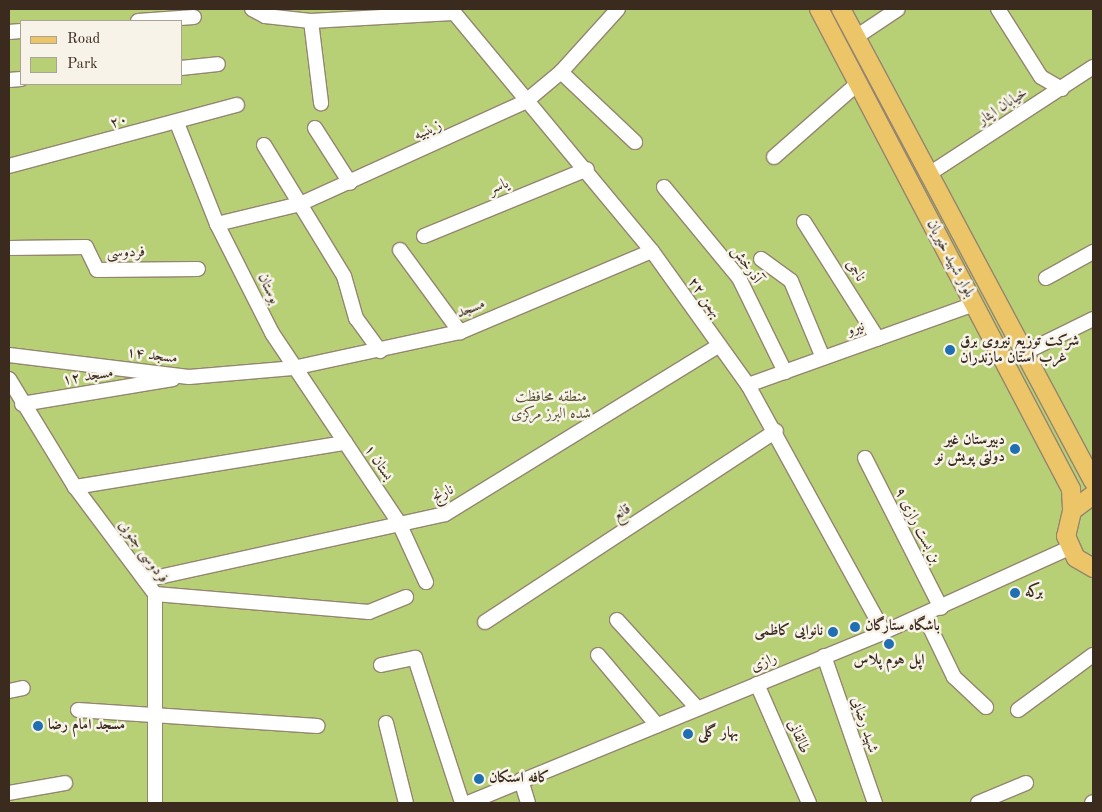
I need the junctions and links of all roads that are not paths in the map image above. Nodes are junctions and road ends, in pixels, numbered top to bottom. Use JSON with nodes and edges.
{"nodes":[{"id":1,"x":252,"y":9,"type":"edge"},
{"id":2,"x":819,"y":9,"type":"edge"},
{"id":3,"x":842,"y":9,"type":"edge"},
{"id":4,"x":898,"y":9,"type":"edge"},
{"id":5,"x":998,"y":9,"type":"edge"},
{"id":6,"x":452,"y":11,"type":"edge"},
{"id":7,"x":612,"y":11,"type":"edge"},
{"id":8,"x":194,"y":17,"type":"dead end"},
{"id":9,"x":159,"y":20,"type":"edge"},
{"id":10,"x":311,"y":21,"type":"junction"},
{"id":11,"x":856,"y":36,"type":"junction"},
{"id":12,"x":218,"y":64,"type":"dead end"},
{"id":13,"x":1093,"y":67,"type":"edge"},
{"id":14,"x":182,"y":68,"type":"edge"},
{"id":15,"x":561,"y":72,"type":"junction"},
{"id":16,"x":857,"y":84,"type":"junction"},
{"id":17,"x":1062,"y":89,"type":"junction"},
{"id":18,"x":525,"y":102,"type":"junction"},
{"id":19,"x":321,"y":103,"type":"dead end"},
{"id":20,"x":237,"y":105,"type":"dead end"},
{"id":21,"x":177,"y":123,"type":"junction"},
{"id":22,"x":315,"y":128,"type":"dead end"},
{"id":23,"x":635,"y":142,"type":"dead end"},
{"id":24,"x":264,"y":145,"type":"dead end"},
{"id":25,"x":774,"y":157,"type":"dead end"},
{"id":26,"x":9,"y":166,"type":"edge"},
{"id":27,"x":587,"y":169,"type":"junction"},
{"id":28,"x":929,"y":174,"type":"junction"},
{"id":29,"x":350,"y":183,"type":"junction"},
{"id":30,"x":664,"y":187,"type":"dead end"},
{"id":31,"x":300,"y":204,"type":"junction"},
{"id":32,"x":804,"y":222,"type":"dead end"},
{"id":33,"x":217,"y":224,"type":"junction"},
{"id":34,"x":424,"y":236,"type":"dead end"},
{"id":35,"x":9,"y":248,"type":"edge"},
{"id":36,"x":400,"y":250,"type":"dead end"},
{"id":37,"x":652,"y":251,"type":"junction"},
{"id":38,"x":1093,"y":252,"type":"edge"},
{"id":39,"x":761,"y":259,"type":"dead end"},
{"id":40,"x":198,"y":269,"type":"dead end"},
{"id":41,"x":1046,"y":278,"type":"dead end"},
{"id":42,"x":974,"y":304,"type":"junction"},
{"id":43,"x":1093,"y":319,"type":"edge"},
{"id":44,"x":460,"y":332,"type":"junction"},
{"id":45,"x":878,"y":338,"type":"junction"},
{"id":46,"x":718,"y":346,"type":"junction"},
{"id":47,"x":380,"y":351,"type":"junction"},
{"id":48,"x":1024,"y":353,"type":"junction"},
{"id":49,"x":9,"y":355,"type":"edge"},
{"id":50,"x":823,"y":358,"type":"junction"},
{"id":51,"x":293,"y":368,"type":"junction"},
{"id":52,"x":785,"y":372,"type":"junction"},
{"id":53,"x":189,"y":377,"type":"junction"},
{"id":54,"x":9,"y":379,"type":"edge"},
{"id":55,"x":748,"y":385,"type":"junction"},
{"id":56,"x":22,"y":404,"type":"junction"},
{"id":57,"x":776,"y":430,"type":"junction"},
{"id":58,"x":345,"y":444,"type":"junction"},
{"id":59,"x":865,"y":458,"type":"dead end"},
{"id":60,"x":1093,"y":481,"type":"edge"},
{"id":61,"x":75,"y":487,"type":"junction"},
{"id":62,"x":1093,"y":496,"type":"edge"},
{"id":63,"x":1072,"y":511,"type":"junction"},
{"id":64,"x":398,"y":522,"type":"junction"},
{"id":65,"x":1069,"y":548,"type":"junction"},
{"id":66,"x":1093,"y":568,"type":"edge"},
{"id":67,"x":145,"y":580,"type":"junction"},
{"id":68,"x":426,"y":582,"type":"dead end"},
{"id":69,"x":156,"y":594,"type":"junction"},
{"id":70,"x":406,"y":597,"type":"dead end"},
{"id":71,"x":941,"y":608,"type":"junction"},
{"id":72,"x":924,"y":615,"type":"junction"},
{"id":73,"x":617,"y":620,"type":"dead end"},
{"id":74,"x":485,"y":622,"type":"dead end"},
{"id":75,"x":884,"y":632,"type":"junction"},
{"id":76,"x":598,"y":655,"type":"dead end"},
{"id":77,"x":1093,"y":655,"type":"edge"},
{"id":78,"x":824,"y":656,"type":"junction"},
{"id":79,"x":381,"y":664,"type":"dead end"},
{"id":80,"x":757,"y":684,"type":"junction"},
{"id":81,"x":24,"y":688,"type":"dead end"},
{"id":82,"x":9,"y":691,"type":"edge"},
{"id":83,"x":986,"y":707,"type":"dead end"},
{"id":84,"x":697,"y":708,"type":"junction"},
{"id":85,"x":78,"y":710,"type":"dead end"},
{"id":86,"x":1018,"y":710,"type":"dead end"},
{"id":87,"x":155,"y":716,"type":"junction"},
{"id":88,"x":386,"y":722,"type":"dead end"},
{"id":89,"x":657,"y":725,"type":"junction"},
{"id":90,"x":317,"y":726,"type":"dead end"},
{"id":91,"x":521,"y":780,"type":"junction"},
{"id":92,"x":65,"y":782,"type":"dead end"},
{"id":93,"x":1026,"y":783,"type":"dead end"},
{"id":94,"x":9,"y":794,"type":"edge"},
{"id":95,"x":804,"y":802,"type":"edge"},
{"id":96,"x":12,"y":803,"type":"edge"},
{"id":97,"x":155,"y":803,"type":"edge"},
{"id":98,"x":406,"y":803,"type":"edge"},
{"id":99,"x":462,"y":803,"type":"edge"},
{"id":100,"x":468,"y":803,"type":"edge"},
{"id":101,"x":528,"y":803,"type":"edge"},
{"id":102,"x":875,"y":803,"type":"edge"},
{"id":103,"x":978,"y":803,"type":"edge"}],
"edges":[{"from":1,"to":10,"type":"street","name":"۲۲ بهمن"},
{"from":2,"to":16,"type":"main road","name":"بلوار شهید خیریان"},
{"from":3,"to":11,"type":"main road","name":"بلوار شهید خیریان"},
{"from":4,"to":11,"type":"street"},
{"from":5,"to":17,"type":"street"},
{"from":6,"to":10,"type":"street","name":"۲۲ بهمن"},
{"from":6,"to":18,"type":"street","name":"۲۲ بهمن"},
{"from":7,"to":15,"type":"street","name":"زینبیه"},
{"from":8,"to":9,"type":"street"},
{"from":10,"to":19,"type":"street"},
{"from":11,"to":28,"type":"main road","name":"بلوار شهید خیریان"},
{"from":12,"to":14,"type":"street"},
{"from":13,"to":17,"type":"street","name":"خیابان ایثار"},
{"from":15,"to":18,"type":"street","name":"زینبیه"},
{"from":15,"to":23,"type":"street"},
{"from":16,"to":25,"type":"street"},
{"from":16,"to":42,"type":"main road","name":"بلوار شهید خیریان"},
{"from":17,"to":28,"type":"street","name":"خیابان ایثار"},
{"from":18,"to":27,"type":"street","name":"۲۲ بهمن"},
{"from":18,"to":29,"type":"street","name":"زینبیه"},
{"from":20,"to":21,"type":"street","name":"۲۰"},
{"from":21,"to":26,"type":"street","name":"۲۰"},
{"from":21,"to":33,"type":"street","name":"بوستان"},
{"from":22,"to":29,"type":"street"},
{"from":24,"to":31,"type":"street"},
{"from":27,"to":34,"type":"street","name":"یاسر"},
{"from":27,"to":37,"type":"street","name":"۲۲ بهمن"},
{"from":28,"to":48,"type":"main road","name":"بلوار شهید خیریان"},
{"from":29,"to":31,"type":"street","name":"زینبیه"},
{"from":30,"to":52,"type":"street","name":"آذرخش"},
{"from":31,"to":33,"type":"street","name":"زینبیه"},
{"from":31,"to":47,"type":"street"},
{"from":32,"to":45,"type":"street","name":"ناجی"},
{"from":33,"to":51,"type":"street","name":"بوستان"},
{"from":35,"to":40,"type":"street","name":"فردوسی"},
{"from":36,"to":44,"type":"street"},
{"from":37,"to":44,"type":"street","name":"مسجد"},
{"from":37,"to":46,"type":"street","name":"۲۲ بهمن"},
{"from":38,"to":41,"type":"street"},
{"from":39,"to":50,"type":"street"},
{"from":42,"to":45,"type":"street","name":"نیرو"},
{"from":42,"to":63,"type":"main road","name":"بلوار شهید خیریان"},
{"from":43,"to":48,"type":"street"},
{"from":44,"to":47,"type":"street","name":"مسجد"},
{"from":45,"to":50,"type":"street","name":"نیرو"},
{"from":46,"to":55,"type":"street","name":"۲۲ بهمن"},
{"from":46,"to":64,"type":"street","name":"نارنج"},
{"from":47,"to":51,"type":"street","name":"مسجد"},
{"from":48,"to":60,"type":"main road","name":"بلوار شهید خیریان"},
{"from":49,"to":53,"type":"street","name":"مسجد ۱۴"},
{"from":50,"to":52,"type":"street","name":"نیرو"},
{"from":51,"to":53,"type":"street","name":"مسجد ۱۴"},
{"from":51,"to":58,"type":"street","name":"بستان ۱"},
{"from":52,"to":55,"type":"street","name":"نیرو"},
{"from":53,"to":56,"type":"street","name":"مسجد ۱۲"},
{"from":54,"to":56,"type":"street","name":"فردوسی جنوبی"},
{"from":55,"to":57,"type":"street","name":"۲۲ بهمن"},
{"from":56,"to":61,"type":"street","name":"فردوسی جنوبی"},
{"from":57,"to":74,"type":"street","name":"قانع"},
{"from":57,"to":75,"type":"street","name":"۲۲ بهمن"},
{"from":58,"to":61,"type":"street"},
{"from":58,"to":64,"type":"street","name":"بستان ۱"},
{"from":59,"to":71,"type":"street","name":"بن بست رازی ۹"},
{"from":61,"to":67,"type":"street","name":"فردوسی جنوبی"},
{"from":62,"to":63,"type":"main road"},
{"from":63,"to":65,"type":"main road","name":"بلوار شهید خیریان"},
{"from":64,"to":67,"type":"street","name":"نارنج"},
{"from":64,"to":68,"type":"street","name":"بستان ۱"},
{"from":65,"to":66,"type":"main road"},
{"from":65,"to":71,"type":"street","name":"رازی"},
{"from":67,"to":69,"type":"street","name":"فردوسی جنوبی"},
{"from":69,"to":70,"type":"street"},
{"from":69,"to":87,"type":"street","name":"فردوسی جنوبی"},
{"from":71,"to":72,"type":"street","name":"رازی"},
{"from":72,"to":75,"type":"street","name":"رازی"},
{"from":72,"to":83,"type":"street"},
{"from":73,"to":84,"type":"street"},
{"from":75,"to":78,"type":"street","name":"رازی"},
{"from":76,"to":89,"type":"street"},
{"from":77,"to":86,"type":"street"},
{"from":78,"to":80,"type":"street","name":"رازی"},
{"from":78,"to":102,"type":"street","name":"شهید رضایی"},
{"from":79,"to":99,"type":"street"},
{"from":80,"to":84,"type":"street","name":"رازی"},
{"from":80,"to":95,"type":"street","name":"طالقانی"},
{"from":81,"to":82,"type":"street"},
{"from":84,"to":89,"type":"street","name":"رازی"},
{"from":85,"to":87,"type":"street"},
{"from":87,"to":90,"type":"street"},
{"from":87,"to":97,"type":"street","name":"فردوسی جنوبی"},
{"from":88,"to":98,"type":"street"},
{"from":89,"to":91,"type":"street","name":"رازی"},
{"from":91,"to":100,"type":"street","name":"رازی"},
{"from":91,"to":101,"type":"street"},
{"from":92,"to":94,"type":"street"},
{"from":93,"to":103,"type":"street"},
{"from":94,"to":96,"type":"street"}]}
